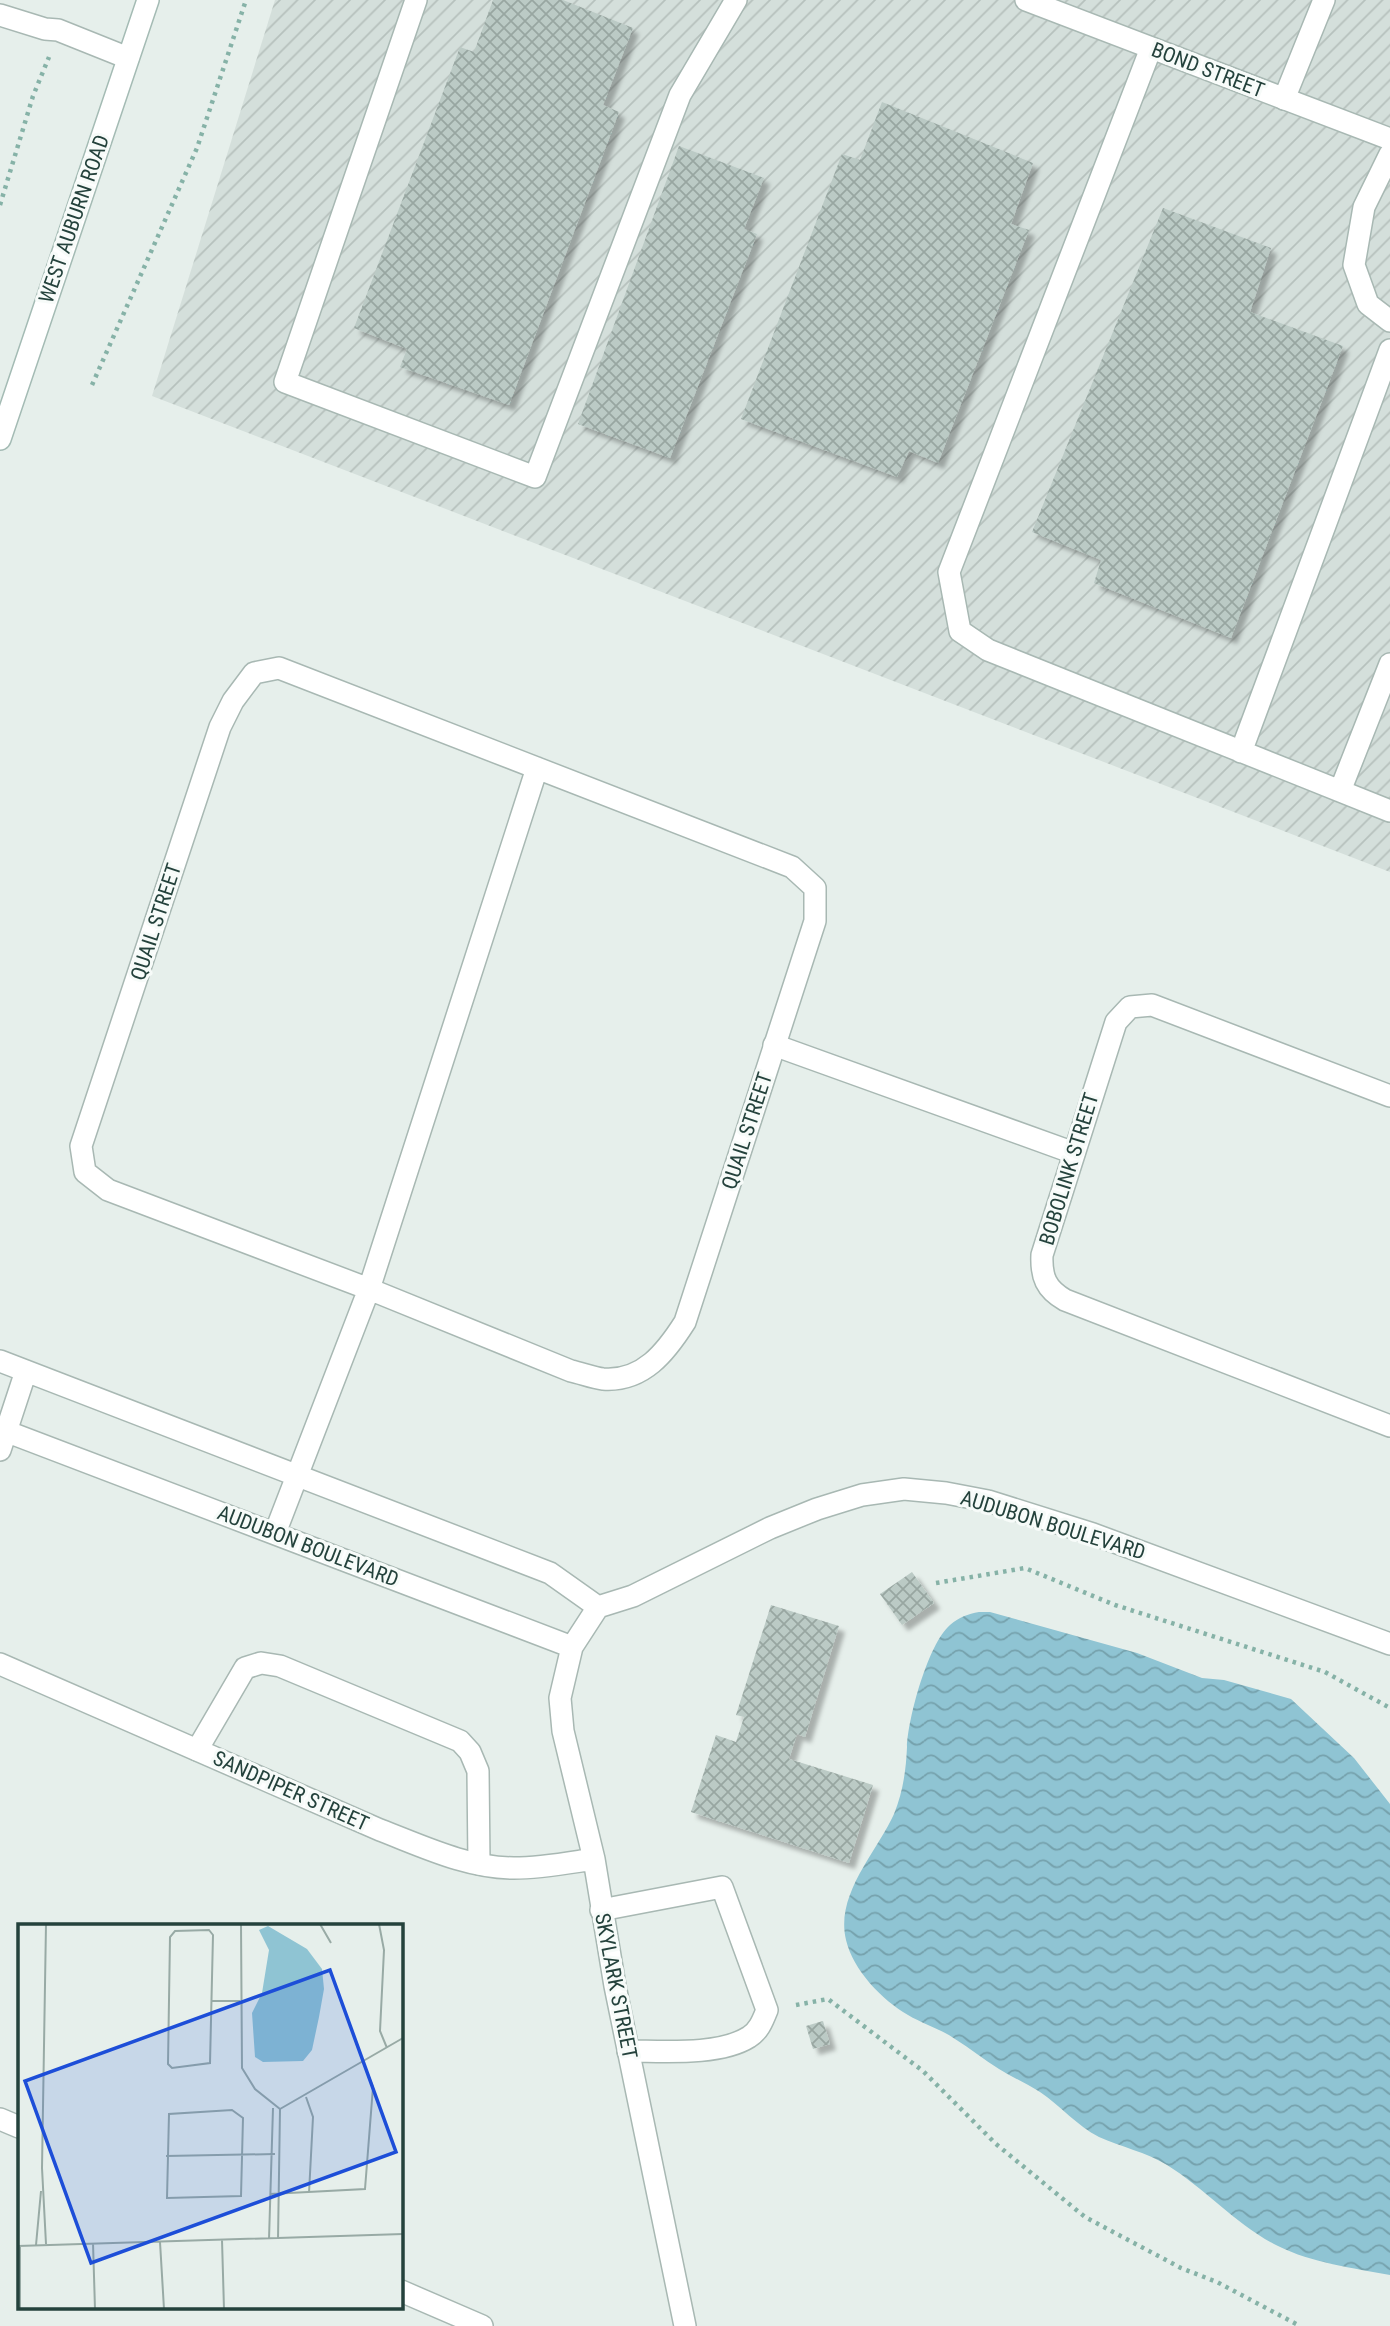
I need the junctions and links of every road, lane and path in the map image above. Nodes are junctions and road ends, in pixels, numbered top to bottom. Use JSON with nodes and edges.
{"nodes":[{"id":1,"x":148,"y":0,"type":"edge"},
{"id":2,"x":246,"y":0,"type":"edge"},
{"id":3,"x":416,"y":0,"type":"edge"},
{"id":4,"x":736,"y":0,"type":"edge"},
{"id":5,"x":1026,"y":0,"type":"edge"},
{"id":6,"x":1324,"y":0,"type":"edge"},
{"id":7,"x":0,"y":15,"type":"edge"},
{"id":8,"x":1151,"y":48,"type":"junction"},
{"id":9,"x":128,"y":58,"type":"junction"},
{"id":10,"x":46,"y":66,"type":"dead end"},
{"id":11,"x":1284,"y":99,"type":"junction"},
{"id":12,"x":1390,"y":139,"type":"edge"},
{"id":13,"x":1390,"y":154,"type":"edge"},
{"id":14,"x":0,"y":205,"type":"edge"},
{"id":15,"x":1390,"y":321,"type":"edge"},
{"id":16,"x":1390,"y":350,"type":"edge"},
{"id":17,"x":92,"y":385,"type":"dead end"},
{"id":18,"x":0,"y":439,"type":"edge"},
{"id":19,"x":1390,"y":664,"type":"edge"},
{"id":20,"x":1241,"y":752,"type":"junction"},
{"id":21,"x":537,"y":768,"type":"junction"},
{"id":22,"x":1340,"y":791,"type":"junction"},
{"id":23,"x":1390,"y":811,"type":"edge"},
{"id":24,"x":774,"y":1045,"type":"junction"},
{"id":25,"x":1390,"y":1096,"type":"edge"},
{"id":26,"x":1074,"y":1153,"type":"junction"},
{"id":27,"x":369,"y":1289,"type":"junction"},
{"id":28,"x":0,"y":1361,"type":"edge"},
{"id":29,"x":26,"y":1371,"type":"junction"},
{"id":30,"x":1390,"y":1426,"type":"edge"},
{"id":31,"x":2,"y":1437,"type":"edge"},
{"id":32,"x":298,"y":1474,"type":"junction"},
{"id":33,"x":275,"y":1533,"type":"junction"},
{"id":34,"x":936,"y":1583,"type":"dead end"},
{"id":35,"x":598,"y":1607,"type":"junction"},
{"id":36,"x":1390,"y":1644,"type":"edge"},
{"id":37,"x":572,"y":1647,"type":"junction"},
{"id":38,"x":0,"y":1664,"type":"edge"},
{"id":39,"x":1390,"y":1708,"type":"edge"},
{"id":40,"x":197,"y":1750,"type":"junction"},
{"id":41,"x":594,"y":1859,"type":"junction"},
{"id":42,"x":479,"y":1864,"type":"junction"},
{"id":43,"x":601,"y":1910,"type":"junction"},
{"id":44,"x":767,"y":2010,"type":"junction"},
{"id":45,"x":628,"y":2051,"type":"junction"},
{"id":46,"x":0,"y":2119,"type":"edge"},
{"id":47,"x":18,"y":2127,"type":"edge"},
{"id":48,"x":402,"y":2291,"type":"edge"},
{"id":49,"x":482,"y":2326,"type":"edge"},
{"id":50,"x":685,"y":2326,"type":"edge"},
{"id":51,"x":1300,"y":2326,"type":"edge"}],
"edges":[{"from":1,"to":9,"type":"street","name":"WEST AUBURN ROAD"},
{"from":2,"to":17,"type":"path"},
{"from":3,"to":4,"type":"street"},
{"from":5,"to":8,"type":"street","name":"BOND STREET"},
{"from":6,"to":11,"type":"street"},
{"from":7,"to":9,"type":"street"},
{"from":8,"to":11,"type":"street","name":"BOND STREET"},
{"from":8,"to":20,"type":"street"},
{"from":9,"to":18,"type":"street","name":"WEST AUBURN ROAD"},
{"from":10,"to":14,"type":"path"},
{"from":11,"to":12,"type":"street","name":"BOND STREET"},
{"from":13,"to":15,"type":"street"},
{"from":16,"to":20,"type":"street"},
{"from":19,"to":22,"type":"street"},
{"from":20,"to":22,"type":"street"},
{"from":21,"to":24,"type":"street","name":"QUAIL STREET"},
{"from":21,"to":27,"type":"street"},
{"from":21,"to":27,"type":"street","name":"QUAIL STREET"},
{"from":22,"to":23,"type":"street"},
{"from":24,"to":26,"type":"street"},
{"from":24,"to":27,"type":"street","name":"QUAIL STREET"},
{"from":25,"to":26,"type":"street","name":"BOBOLINK STREET"},
{"from":26,"to":30,"type":"street","name":"BOBOLINK STREET"},
{"from":27,"to":32,"type":"street"},
{"from":28,"to":29,"type":"street"},
{"from":29,"to":31,"type":"street"},
{"from":29,"to":32,"type":"street"},
{"from":31,"to":33,"type":"street","name":"AUDUBON BOULEVARD"},
{"from":32,"to":33,"type":"street"},
{"from":32,"to":35,"type":"street"},
{"from":33,"to":37,"type":"street","name":"AUDUBON BOULEVARD"},
{"from":34,"to":39,"type":"path"},
{"from":35,"to":36,"type":"street","name":"AUDUBON BOULEVARD"},
{"from":35,"to":37,"type":"street"},
{"from":37,"to":41,"type":"street","name":"SKYLARK STREET"},
{"from":38,"to":40,"type":"street","name":"SANDPIPER STREET"},
{"from":40,"to":42,"type":"street","name":"SANDPIPER STREET"},
{"from":40,"to":42,"type":"street"},
{"from":41,"to":42,"type":"street","name":"SANDPIPER STREET"},
{"from":41,"to":43,"type":"street","name":"SKYLARK STREET"},
{"from":43,"to":44,"type":"street"},
{"from":43,"to":45,"type":"street","name":"SKYLARK STREET"},
{"from":44,"to":45,"type":"street"},
{"from":44,"to":51,"type":"path"},
{"from":45,"to":50,"type":"street","name":"SKYLARK STREET"},
{"from":46,"to":47,"type":"street"},
{"from":48,"to":49,"type":"street"}]}
